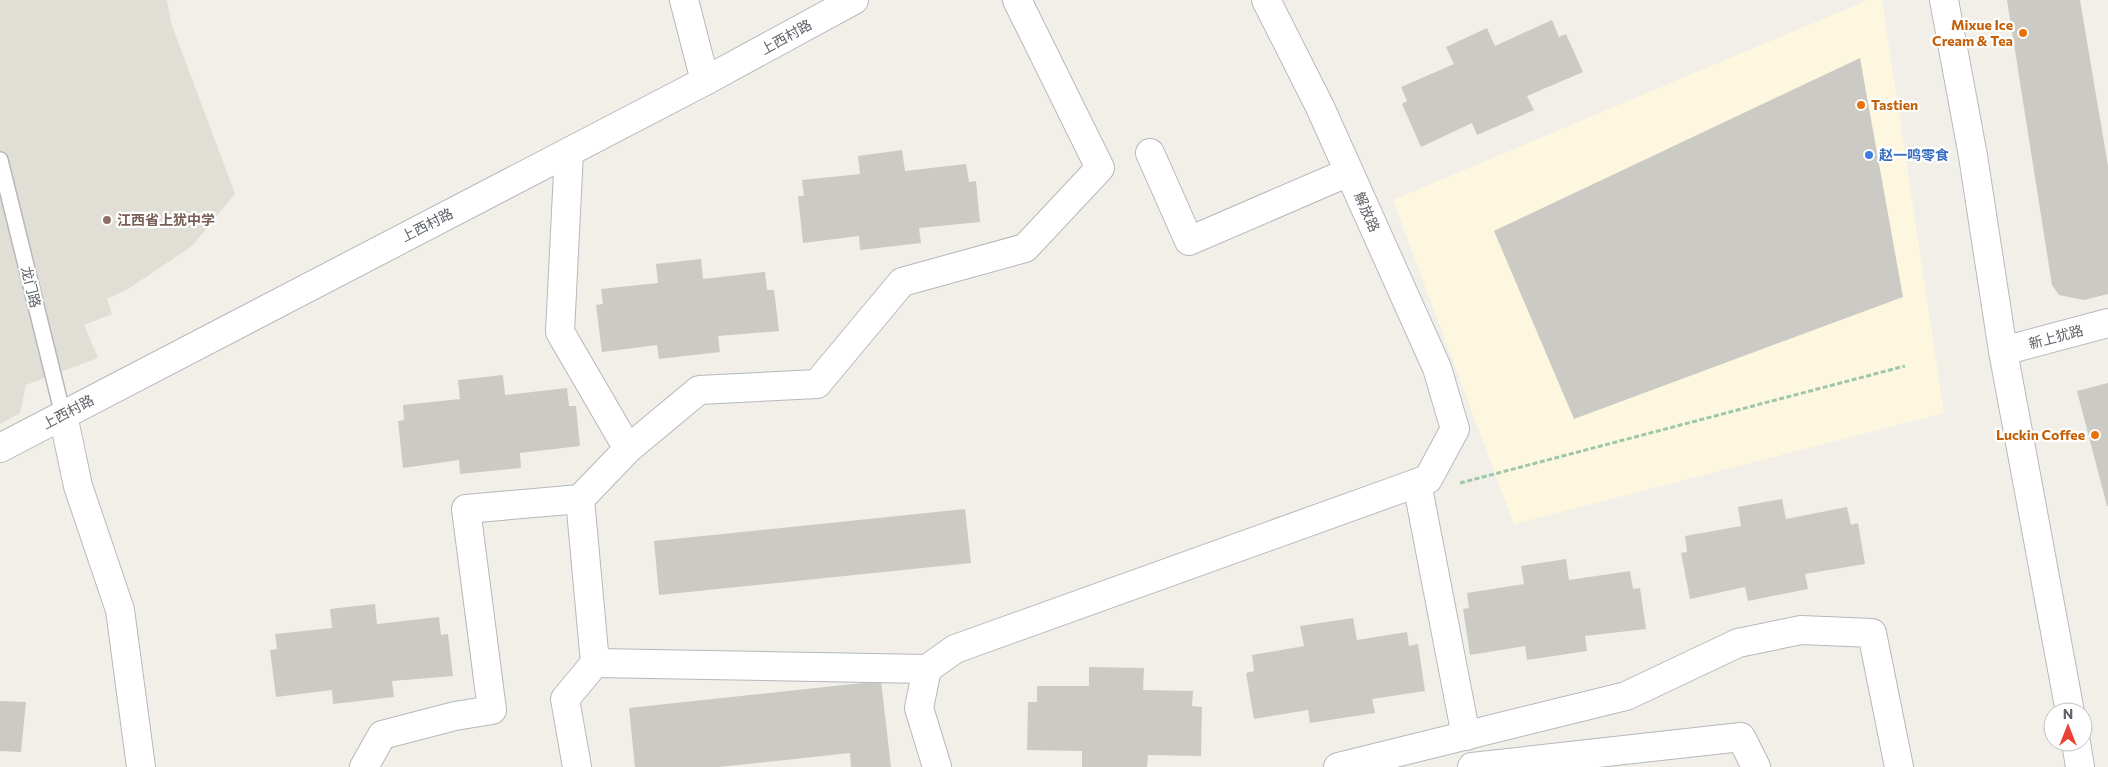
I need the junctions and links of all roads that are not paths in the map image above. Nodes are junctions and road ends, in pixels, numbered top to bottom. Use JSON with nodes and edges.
{"nodes":[{"id":1,"x":684,"y":0,"type":"edge"},
{"id":2,"x":854,"y":0,"type":"edge"},
{"id":3,"x":1017,"y":0,"type":"edge"},
{"id":4,"x":1266,"y":0,"type":"edge"},
{"id":5,"x":1944,"y":0,"type":"edge"},
{"id":6,"x":705,"y":81,"type":"junction"},
{"id":7,"x":569,"y":152,"type":"junction"},
{"id":8,"x":1150,"y":152,"type":"dead end"},
{"id":9,"x":0,"y":160,"type":"edge"},
{"id":10,"x":1349,"y":172,"type":"junction"},
{"id":11,"x":2108,"y":323,"type":"edge"},
{"id":12,"x":2003,"y":351,"type":"junction"},
{"id":13,"x":63,"y":415,"type":"junction"},
{"id":14,"x":0,"y":448,"type":"edge"},
{"id":15,"x":628,"y":450,"type":"junction"},
{"id":16,"x":1417,"y":483,"type":"junction"},
{"id":17,"x":580,"y":498,"type":"junction"},
{"id":18,"x":595,"y":663,"type":"junction"},
{"id":19,"x":927,"y":670,"type":"junction"},
{"id":20,"x":2068,"y":702,"type":"edge"},
{"id":21,"x":1466,"y":736,"type":"junction"},
{"id":22,"x":2078,"y":752,"type":"edge"},
{"id":23,"x":1540,"y":764,"type":"edge"},
{"id":24,"x":141,"y":767,"type":"edge"},
{"id":25,"x":364,"y":767,"type":"edge"},
{"id":26,"x":577,"y":767,"type":"edge"},
{"id":27,"x":937,"y":767,"type":"edge"},
{"id":28,"x":1338,"y":767,"type":"edge"},
{"id":29,"x":1472,"y":767,"type":"edge"},
{"id":30,"x":1756,"y":767,"type":"edge"},
{"id":31,"x":1899,"y":767,"type":"edge"},
{"id":32,"x":2080,"y":767,"type":"edge"}],
"edges":[{"from":1,"to":6,"type":"street"},
{"from":2,"to":6,"type":"street","name":"上西村路"},
{"from":3,"to":15,"type":"street"},
{"from":4,"to":10,"type":"street","name":"解放路"},
{"from":5,"to":12,"type":"street"},
{"from":6,"to":7,"type":"street","name":"上西村路"},
{"from":7,"to":13,"type":"street","name":"上西村路"},
{"from":7,"to":15,"type":"street"},
{"from":8,"to":10,"type":"street"},
{"from":9,"to":13,"type":"lane","name":"龙门路"},
{"from":10,"to":16,"type":"street","name":"解放路"},
{"from":11,"to":12,"type":"street","name":"新上犹路"},
{"from":12,"to":20,"type":"street"},
{"from":13,"to":14,"type":"street","name":"上西村路"},
{"from":13,"to":24,"type":"street"},
{"from":15,"to":17,"type":"street"},
{"from":16,"to":19,"type":"street"},
{"from":16,"to":21,"type":"street"},
{"from":17,"to":18,"type":"street"},
{"from":17,"to":25,"type":"street"},
{"from":18,"to":19,"type":"street"},
{"from":18,"to":26,"type":"street"},
{"from":19,"to":27,"type":"street"},
{"from":21,"to":28,"type":"street"},
{"from":21,"to":31,"type":"street"},
{"from":22,"to":32,"type":"street"},
{"from":23,"to":29,"type":"street"},
{"from":23,"to":30,"type":"street"}]}
